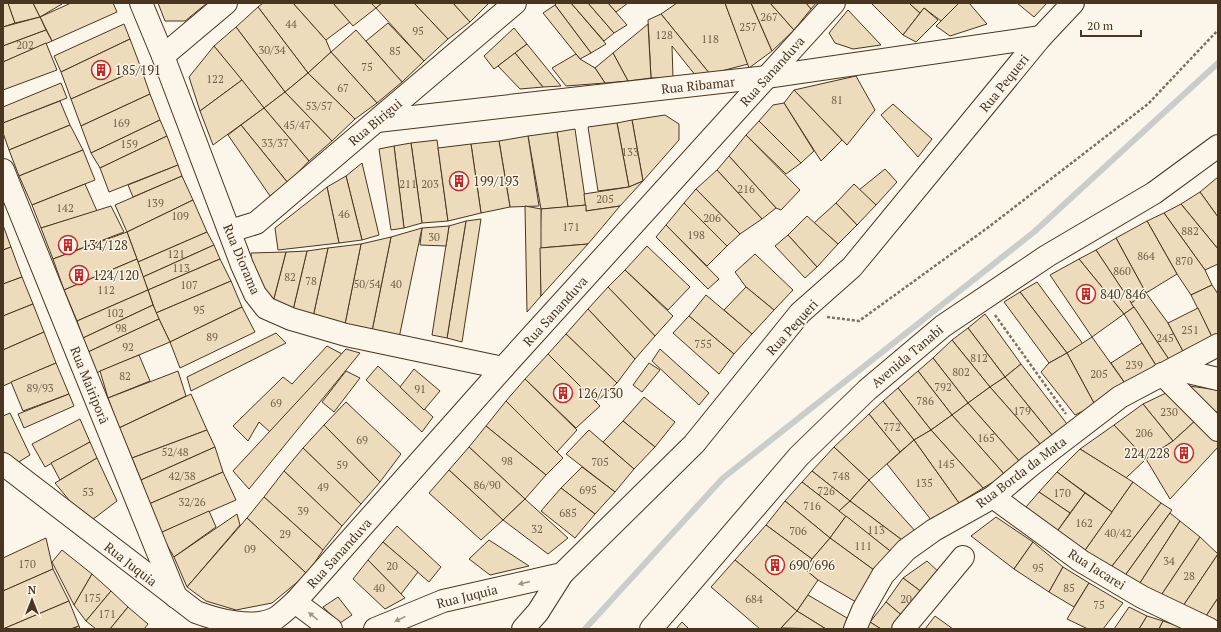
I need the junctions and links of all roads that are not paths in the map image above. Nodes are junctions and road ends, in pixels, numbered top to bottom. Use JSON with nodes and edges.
{"nodes":[{"id":1,"x":141,"y":3,"type":"edge"},
{"id":2,"x":226,"y":3,"type":"edge"},
{"id":3,"x":516,"y":3,"type":"edge"},
{"id":4,"x":834,"y":3,"type":"edge"},
{"id":5,"x":1073,"y":3,"type":"edge"},
{"id":6,"x":1042,"y":37,"type":"junction"},
{"id":7,"x":163,"y":56,"type":"junction"},
{"id":8,"x":766,"y":77,"type":"junction"},
{"id":9,"x":377,"y":121,"type":"junction"},
{"id":10,"x":1218,"y":146,"type":"edge"},
{"id":11,"x":3,"y":170,"type":"edge"},
{"id":12,"x":230,"y":231,"type":"junction"},
{"id":13,"x":1218,"y":345,"type":"edge"},
{"id":14,"x":503,"y":368,"type":"junction"},
{"id":15,"x":1169,"y":372,"type":"junction"},
{"id":16,"x":1218,"y":378,"type":"edge"},
{"id":17,"x":1218,"y":430,"type":"edge"},
{"id":18,"x":3,"y":464,"type":"edge"},
{"id":19,"x":993,"y":497,"type":"junction"},
{"id":20,"x":963,"y":557,"type":"dead end"},
{"id":21,"x":562,"y":574,"type":"junction"},
{"id":22,"x":177,"y":600,"type":"junction"},
{"id":23,"x":295,"y":602,"type":"junction"},
{"id":24,"x":275,"y":619,"type":"joint"},
{"id":25,"x":331,"y":629,"type":"edge"},
{"id":26,"x":375,"y":629,"type":"edge"},
{"id":27,"x":522,"y":629,"type":"edge"},
{"id":28,"x":651,"y":629,"type":"edge"},
{"id":29,"x":855,"y":629,"type":"edge"},
{"id":30,"x":903,"y":629,"type":"edge"},
{"id":31,"x":1209,"y":629,"type":"edge"}],
"edges":[{"from":1,"to":7,"type":"street","name":"Rua Diorama"},
{"from":2,"to":7,"type":"street"},
{"from":3,"to":9,"type":"street","name":"Rua Birigui"},
{"from":4,"to":8,"type":"street","name":"Rua Sananduva"},
{"from":5,"to":6,"type":"street","name":"Rua Pequeri"},
{"from":6,"to":8,"type":"street","name":"Rua Ribamar"},
{"from":6,"to":21,"type":"street","name":"Rua Pequeri"},
{"from":7,"to":12,"type":"street","name":"Rua Diorama"},
{"from":8,"to":9,"type":"street","name":"Rua Ribamar"},
{"from":8,"to":14,"type":"street","name":"Rua Sananduva"},
{"from":9,"to":12,"type":"street","name":"Rua Birigui"},
{"from":10,"to":28,"type":"street","name":"Avenida Tanabi"},
{"from":11,"to":22,"type":"street","name":"Rua Mairiporã"},
{"from":12,"to":14,"type":"street","name":"Rua Diorama"},
{"from":13,"to":15,"type":"street","name":"Rua Borda da Mata"},
{"from":14,"to":23,"type":"street","name":"Rua Sananduva"},
{"from":15,"to":16,"type":"street"},
{"from":15,"to":17,"type":"street"},
{"from":15,"to":19,"type":"street","name":"Rua Borda da Mata"},
{"from":18,"to":22,"type":"street","name":"Rua Juquia"},
{"from":19,"to":29,"type":"street","name":"Rua Borda da Mata"},
{"from":19,"to":31,"type":"street","name":"Rua Jacarei"},
{"from":20,"to":30,"type":"street"},
{"from":21,"to":26,"type":"street","name":"Rua Juquia","one_way":true},
{"from":21,"to":27,"type":"street","name":"Rua Pequeri"},
{"from":22,"to":24,"type":"street","name":"Rua Juquia"},
{"from":23,"to":24,"type":"street","name":"Rua Sananduva"},
{"from":25,"to":23,"type":"street","one_way":true}]}
